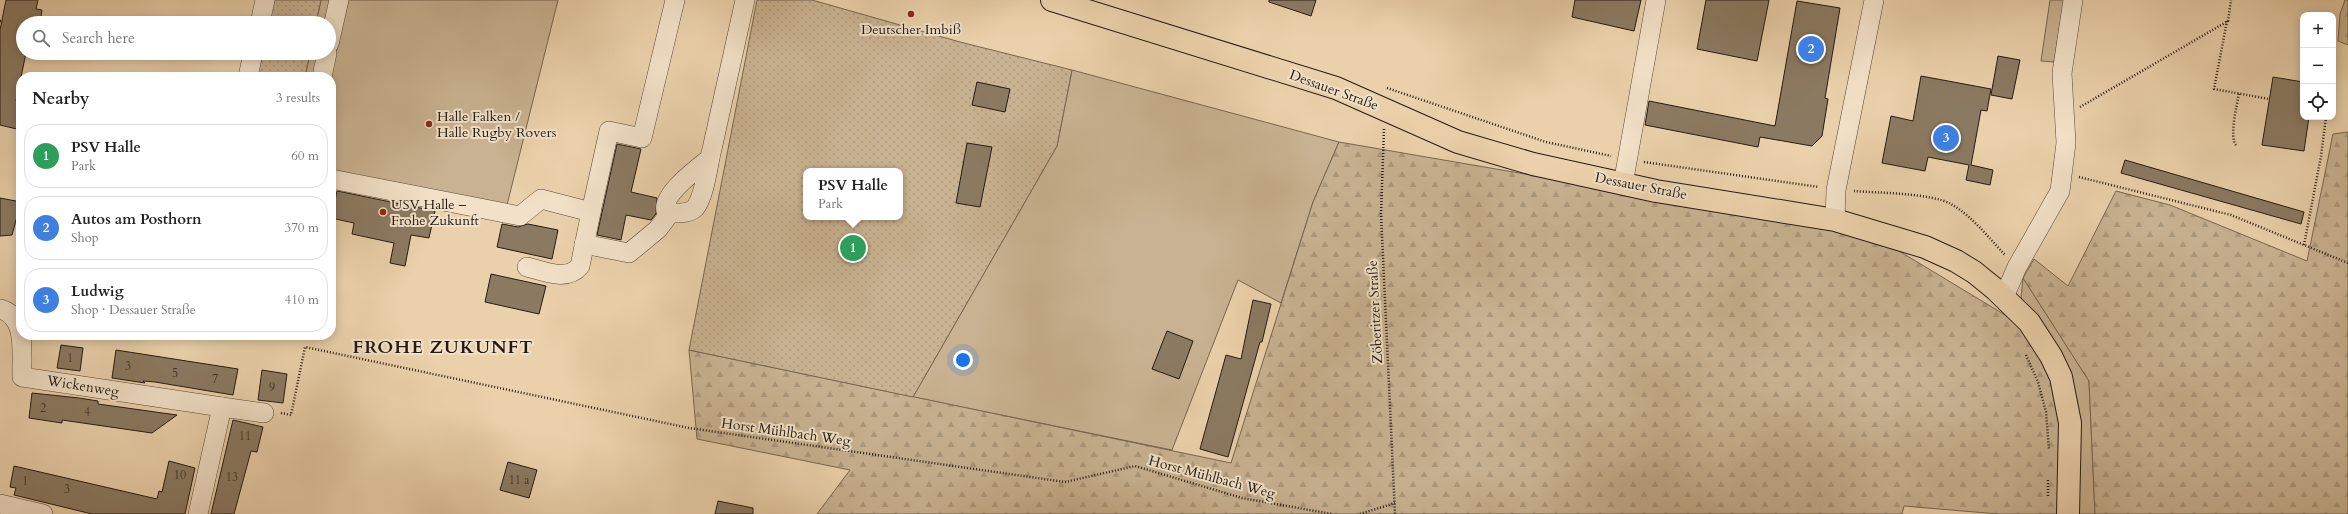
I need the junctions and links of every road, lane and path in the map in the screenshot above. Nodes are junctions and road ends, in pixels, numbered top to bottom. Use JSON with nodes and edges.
{"nodes":[{"id":1,"x":265,"y":0,"type":"edge"},
{"id":2,"x":339,"y":0,"type":"edge"},
{"id":3,"x":675,"y":0,"type":"edge"},
{"id":4,"x":745,"y":0,"type":"edge"},
{"id":5,"x":1052,"y":0,"type":"edge"},
{"id":6,"x":1656,"y":0,"type":"edge"},
{"id":7,"x":1874,"y":0,"type":"edge"},
{"id":8,"x":2073,"y":0,"type":"edge"},
{"id":9,"x":2231,"y":0,"type":"edge"},
{"id":10,"x":1085,"y":5,"type":"edge"},
{"id":11,"x":262,"y":16,"type":"edge"},
{"id":12,"x":335,"y":16,"type":"edge"},
{"id":13,"x":2228,"y":21,"type":"junction"},
{"id":14,"x":252,"y":60,"type":"edge"},
{"id":15,"x":326,"y":60,"type":"edge"},
{"id":16,"x":249,"y":72,"type":"edge"},
{"id":17,"x":323,"y":72,"type":"edge"},
{"id":18,"x":2239,"y":94,"type":"junction"},
{"id":19,"x":1385,"y":98,"type":"junction"},
{"id":20,"x":2270,"y":98,"type":"dead end"},
{"id":21,"x":2065,"y":115,"type":"junction"},
{"id":22,"x":2326,"y":120,"type":"edge"},
{"id":23,"x":2236,"y":146,"type":"dead end"},
{"id":24,"x":710,"y":159,"type":"junction"},
{"id":25,"x":1627,"y":159,"type":"junction"},
{"id":26,"x":2063,"y":173,"type":"junction"},
{"id":27,"x":336,"y":180,"type":"edge"},
{"id":28,"x":1623,"y":184,"type":"junction"},
{"id":29,"x":1836,"y":190,"type":"junction"},
{"id":30,"x":596,"y":201,"type":"junction"},
{"id":31,"x":670,"y":213,"type":"junction"},
{"id":32,"x":1835,"y":220,"type":"junction"},
{"id":33,"x":584,"y":244,"type":"junction"},
{"id":34,"x":2304,"y":245,"type":"junction"},
{"id":35,"x":2348,"y":263,"type":"edge"},
{"id":36,"x":527,"y":267,"type":"dead end"},
{"id":37,"x":2017,"y":267,"type":"junction"},
{"id":38,"x":2004,"y":297,"type":"junction"},
{"id":39,"x":0,"y":309,"type":"edge"},
{"id":40,"x":16,"y":321,"type":"edge"},
{"id":41,"x":20,"y":340,"type":"edge"},
{"id":42,"x":2023,"y":349,"type":"dead end"},
{"id":43,"x":222,"y":407,"type":"junction"},
{"id":44,"x":264,"y":413,"type":"dead end"},
{"id":45,"x":291,"y":415,"type":"dead end"},
{"id":46,"x":2049,"y":451,"type":"dead end"},
{"id":47,"x":2048,"y":473,"type":"dead end"},
{"id":48,"x":2048,"y":500,"type":"dead end"},
{"id":49,"x":1395,"y":503,"type":"junction"},
{"id":50,"x":0,"y":504,"type":"edge"},
{"id":51,"x":2068,"y":513,"type":"edge"},
{"id":52,"x":43,"y":514,"type":"edge"},
{"id":53,"x":198,"y":514,"type":"edge"},
{"id":54,"x":1332,"y":514,"type":"edge"},
{"id":55,"x":1360,"y":514,"type":"edge"},
{"id":56,"x":1395,"y":514,"type":"edge"}],
"edges":[{"from":1,"to":11,"type":"street"},
{"from":2,"to":12,"type":"street"},
{"from":3,"to":30,"type":"street"},
{"from":4,"to":24,"type":"street"},
{"from":5,"to":10,"type":"main road","name":"Dessauer Straße"},
{"from":6,"to":25,"type":"street"},
{"from":7,"to":29,"type":"street"},
{"from":8,"to":21,"type":"street"},
{"from":9,"to":13,"type":"path"},
{"from":10,"to":19,"type":"main road","name":"Dessauer Straße"},
{"from":13,"to":18,"type":"path"},
{"from":13,"to":21,"type":"path"},
{"from":14,"to":16,"type":"street"},
{"from":15,"to":17,"type":"street"},
{"from":18,"to":20,"type":"path"},
{"from":18,"to":23,"type":"path"},
{"from":19,"to":25,"type":"path"},
{"from":19,"to":28,"type":"main road","name":"Dessauer Straße"},
{"from":19,"to":49,"type":"path","name":"Zöberitzer Straße"},
{"from":21,"to":26,"type":"street"},
{"from":22,"to":34,"type":"path"},
{"from":24,"to":31,"type":"street"},
{"from":24,"to":31,"type":"street"},
{"from":25,"to":28,"type":"street"},
{"from":25,"to":29,"type":"path"},
{"from":26,"to":34,"type":"path"},
{"from":26,"to":37,"type":"street"},
{"from":27,"to":30,"type":"street"},
{"from":28,"to":32,"type":"main road","name":"Dessauer Straße"},
{"from":29,"to":32,"type":"street"},
{"from":29,"to":37,"type":"path"},
{"from":30,"to":33,"type":"street"},
{"from":31,"to":33,"type":"street"},
{"from":32,"to":38,"type":"main road","name":"Dessauer Straße"},
{"from":33,"to":36,"type":"street"},
{"from":34,"to":35,"type":"path"},
{"from":37,"to":38,"type":"street"},
{"from":38,"to":51,"type":"main road","name":"Dessauer Straße"},
{"from":39,"to":40,"type":"street","name":"Wickenweg"},
{"from":41,"to":43,"type":"street","name":"Wickenweg"},
{"from":42,"to":46,"type":"path"},
{"from":43,"to":44,"type":"street","name":"Wickenweg"},
{"from":43,"to":53,"type":"street"},
{"from":45,"to":54,"type":"path","name":"Horst Mühlbach Weg"},
{"from":47,"to":48,"type":"path"},
{"from":49,"to":55,"type":"path"},
{"from":49,"to":56,"type":"path","name":"Zöberitzer Straße"},
{"from":50,"to":52,"type":"street"}]}
